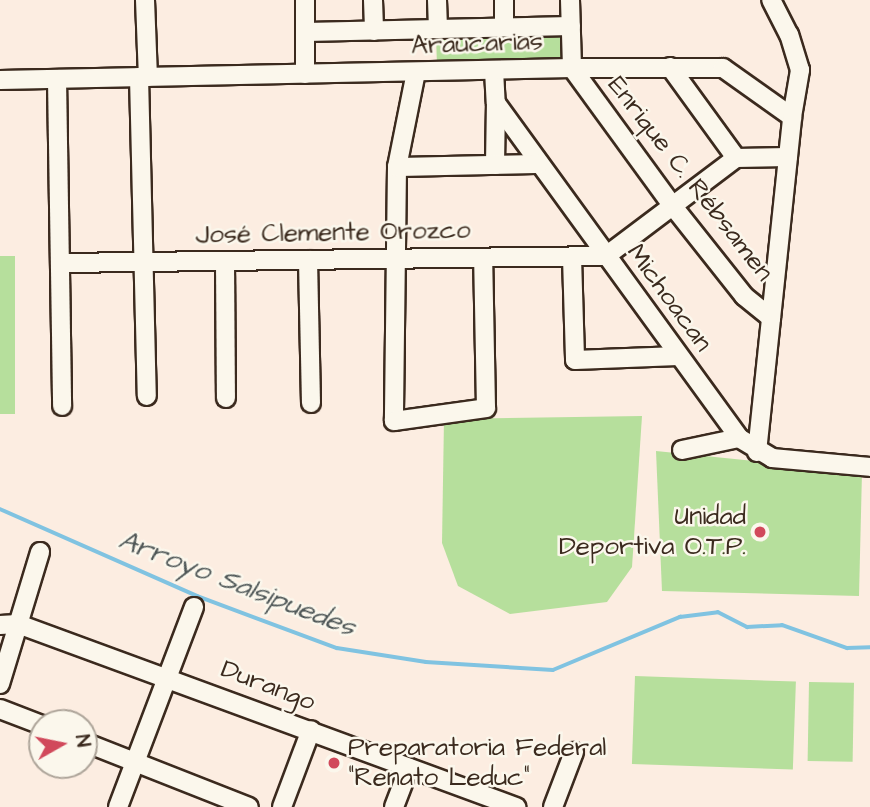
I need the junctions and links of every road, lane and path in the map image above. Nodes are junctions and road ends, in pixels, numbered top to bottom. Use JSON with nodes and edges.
{"nodes":[{"id":1,"x":145,"y":0,"type":"edge"},
{"id":2,"x":305,"y":0,"type":"edge"},
{"id":3,"x":373,"y":0,"type":"edge"},
{"id":4,"x":438,"y":0,"type":"edge"},
{"id":5,"x":504,"y":0,"type":"edge"},
{"id":6,"x":570,"y":0,"type":"edge"},
{"id":7,"x":771,"y":0,"type":"edge"},
{"id":8,"x":571,"y":26,"type":"junction"},
{"id":9,"x":505,"y":27,"type":"junction"},
{"id":10,"x":438,"y":28,"type":"junction"},
{"id":11,"x":374,"y":31,"type":"junction"},
{"id":12,"x":306,"y":32,"type":"junction"},
{"id":13,"x":670,"y":67,"type":"junction"},
{"id":14,"x":572,"y":68,"type":"junction"},
{"id":15,"x":494,"y":70,"type":"junction"},
{"id":16,"x":416,"y":72,"type":"junction"},
{"id":17,"x":306,"y":74,"type":"junction"},
{"id":18,"x":144,"y":77,"type":"junction"},
{"id":19,"x":57,"y":79,"type":"junction"},
{"id":20,"x":0,"y":80,"type":"edge"},
{"id":21,"x":496,"y":103,"type":"junction"},
{"id":22,"x":793,"y":117,"type":"junction"},
{"id":23,"x":788,"y":157,"type":"junction"},
{"id":24,"x":737,"y":158,"type":"junction"},
{"id":25,"x":538,"y":164,"type":"junction"},
{"id":26,"x":495,"y":165,"type":"junction"},
{"id":27,"x":397,"y":167,"type":"junction"},
{"id":28,"x":672,"y":205,"type":"junction"},
{"id":29,"x":606,"y":256,"type":"junction"},
{"id":30,"x":572,"y":257,"type":"junction"},
{"id":31,"x":483,"y":258,"type":"junction"},
{"id":32,"x":398,"y":259,"type":"junction"},
{"id":33,"x":308,"y":260,"type":"junction"},
{"id":34,"x":225,"y":261,"type":"junction"},
{"id":35,"x":145,"y":262,"type":"junction"},
{"id":36,"x":60,"y":263,"type":"junction"},
{"id":37,"x":771,"y":318,"type":"junction"},
{"id":38,"x":678,"y":356,"type":"junction"},
{"id":39,"x":147,"y":396,"type":"dead end"},
{"id":40,"x":226,"y":398,"type":"dead end"},
{"id":41,"x":311,"y":403,"type":"dead end"},
{"id":42,"x":62,"y":406,"type":"dead end"},
{"id":43,"x":738,"y":438,"type":"junction"},
{"id":44,"x":682,"y":450,"type":"dead end"},
{"id":45,"x":757,"y":452,"type":"junction"},
{"id":46,"x":870,"y":467,"type":"edge"},
{"id":47,"x":40,"y":552,"type":"dead end"},
{"id":48,"x":194,"y":607,"type":"dead end"},
{"id":49,"x":9,"y":624,"type":"edge"},
{"id":50,"x":167,"y":677,"type":"junction"},
{"id":51,"x":0,"y":684,"type":"edge"},
{"id":52,"x":0,"y":709,"type":"edge"},
{"id":53,"x":28,"y":720,"type":"edge"},
{"id":54,"x":311,"y":730,"type":"junction"},
{"id":55,"x":98,"y":747,"type":"edge"},
{"id":56,"x":574,"y":752,"type":"dead end"},
{"id":57,"x":135,"y":761,"type":"junction"},
{"id":58,"x":409,"y":768,"type":"junction"},
{"id":59,"x":118,"y":807,"type":"edge"},
{"id":60,"x":249,"y":807,"type":"edge"},
{"id":61,"x":282,"y":807,"type":"edge"},
{"id":62,"x":394,"y":807,"type":"edge"},
{"id":63,"x":516,"y":807,"type":"edge"},
{"id":64,"x":554,"y":807,"type":"edge"}],
"edges":[{"from":1,"to":18,"type":"street"},
{"from":2,"to":12,"type":"street"},
{"from":3,"to":11,"type":"street"},
{"from":4,"to":10,"type":"street"},
{"from":5,"to":9,"type":"street"},
{"from":6,"to":8,"type":"street"},
{"from":7,"to":22,"type":"street"},
{"from":8,"to":9,"type":"street"},
{"from":8,"to":14,"type":"street"},
{"from":9,"to":10,"type":"street"},
{"from":10,"to":11,"type":"street"},
{"from":11,"to":12,"type":"street"},
{"from":12,"to":17,"type":"street"},
{"from":13,"to":14,"type":"street","name":"Araucarias"},
{"from":13,"to":22,"type":"street","name":"Araucarias"},
{"from":13,"to":24,"type":"street"},
{"from":14,"to":15,"type":"street","name":"Araucarias"},
{"from":14,"to":28,"type":"street","name":"Enrique C. Rébsamen"},
{"from":15,"to":16,"type":"street","name":"Araucarias"},
{"from":15,"to":21,"type":"street"},
{"from":16,"to":17,"type":"street","name":"Araucarias"},
{"from":16,"to":27,"type":"street"},
{"from":17,"to":18,"type":"street","name":"Araucarias"},
{"from":18,"to":19,"type":"street","name":"Araucarias"},
{"from":18,"to":35,"type":"street"},
{"from":19,"to":20,"type":"street","name":"Araucarias"},
{"from":19,"to":36,"type":"street"},
{"from":21,"to":25,"type":"street","name":"Michoacan"},
{"from":21,"to":26,"type":"street"},
{"from":22,"to":23,"type":"street"},
{"from":23,"to":24,"type":"street"},
{"from":23,"to":37,"type":"street"},
{"from":24,"to":28,"type":"street"},
{"from":25,"to":26,"type":"street"},
{"from":25,"to":29,"type":"street","name":"Michoacan"},
{"from":26,"to":27,"type":"street"},
{"from":27,"to":32,"type":"street"},
{"from":28,"to":29,"type":"street"},
{"from":28,"to":37,"type":"street","name":"Enrique C. Rébsamen"},
{"from":29,"to":30,"type":"street","name":"José Clemente Orozco"},
{"from":29,"to":38,"type":"street","name":"Michoacan"},
{"from":30,"to":31,"type":"street","name":"José Clemente Orozco"},
{"from":30,"to":38,"type":"street"},
{"from":31,"to":32,"type":"street","name":"José Clemente Orozco"},
{"from":31,"to":32,"type":"street"},
{"from":32,"to":33,"type":"street","name":"José Clemente Orozco"},
{"from":33,"to":34,"type":"street","name":"José Clemente Orozco"},
{"from":33,"to":41,"type":"street"},
{"from":34,"to":35,"type":"street","name":"José Clemente Orozco"},
{"from":34,"to":40,"type":"street"},
{"from":35,"to":36,"type":"street","name":"José Clemente Orozco"},
{"from":35,"to":39,"type":"street"},
{"from":36,"to":42,"type":"street"},
{"from":37,"to":45,"type":"street"},
{"from":38,"to":43,"type":"street","name":"Michoacan"},
{"from":43,"to":44,"type":"street"},
{"from":43,"to":45,"type":"street","name":"Michoacan"},
{"from":45,"to":46,"type":"street","name":"Michoacan"},
{"from":47,"to":49,"type":"street"},
{"from":48,"to":50,"type":"street"},
{"from":49,"to":50,"type":"street","name":"Durango"},
{"from":49,"to":51,"type":"street"},
{"from":50,"to":54,"type":"street","name":"Durango"},
{"from":50,"to":57,"type":"street"},
{"from":52,"to":53,"type":"street"},
{"from":54,"to":58,"type":"street","name":"Durango"},
{"from":54,"to":61,"type":"street"},
{"from":55,"to":57,"type":"street"},
{"from":56,"to":64,"type":"street"},
{"from":57,"to":59,"type":"street"},
{"from":57,"to":60,"type":"street"},
{"from":58,"to":62,"type":"street"},
{"from":58,"to":63,"type":"street","name":"Durango"}]}
